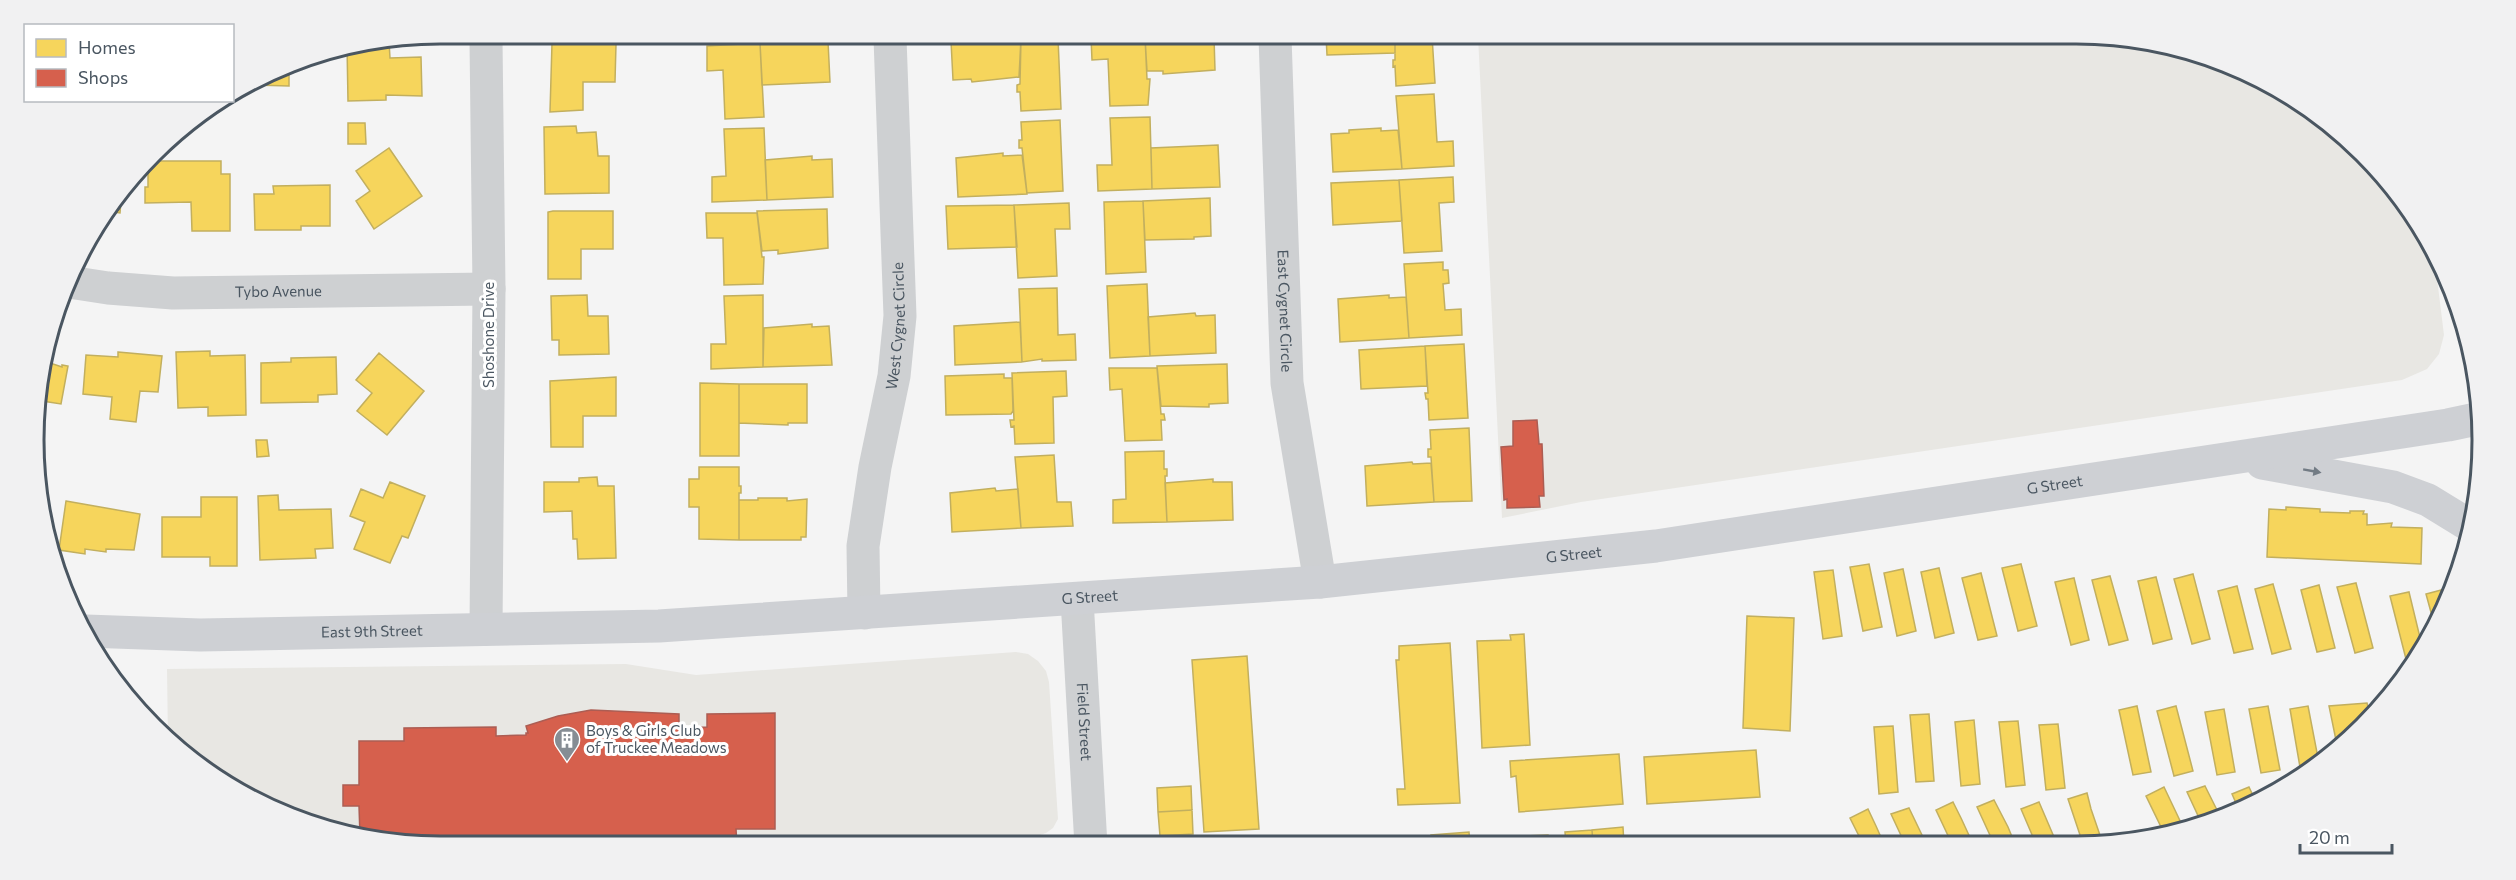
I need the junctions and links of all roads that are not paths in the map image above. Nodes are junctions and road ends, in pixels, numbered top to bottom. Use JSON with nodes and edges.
{"nodes":[{"id":1,"x":486,"y":44,"type":"edge"},
{"id":2,"x":890,"y":44,"type":"edge"},
{"id":3,"x":1275,"y":44,"type":"edge"},
{"id":4,"x":76,"y":283,"type":"edge"},
{"id":5,"x":489,"y":289,"type":"junction"},
{"id":6,"x":2472,"y":420,"type":"edge"},
{"id":7,"x":2233,"y":458,"type":"junction"},
{"id":8,"x":2464,"y":522,"type":"edge"},
{"id":9,"x":1320,"y":582,"type":"junction"},
{"id":10,"x":1077,"y":599,"type":"junction"},
{"id":11,"x":864,"y":613,"type":"junction"},
{"id":12,"x":658,"y":626,"type":"joint"},
{"id":13,"x":486,"y":629,"type":"junction"},
{"id":14,"x":93,"y":631,"type":"edge"},
{"id":15,"x":1090,"y":836,"type":"edge"}],
"edges":[{"from":1,"to":5,"type":"street","name":"Shoshone Drive"},
{"from":2,"to":11,"type":"street","name":"West Cygnet Circle"},
{"from":3,"to":9,"type":"street","name":"East Cygnet Circle"},
{"from":4,"to":5,"type":"street","name":"Tybo Avenue"},
{"from":5,"to":13,"type":"street","name":"Shoshone Drive"},
{"from":6,"to":7,"type":"street","name":"G Street"},
{"from":7,"to":8,"type":"street","one_way":true},
{"from":7,"to":9,"type":"street","name":"G Street"},
{"from":9,"to":10,"type":"street","name":"G Street"},
{"from":10,"to":11,"type":"street","name":"G Street"},
{"from":10,"to":15,"type":"street","name":"Field Street"},
{"from":11,"to":12,"type":"street","name":"G Street"},
{"from":12,"to":13,"type":"street","name":"East 9th Street"},
{"from":13,"to":14,"type":"street","name":"East 9th Street"}]}
